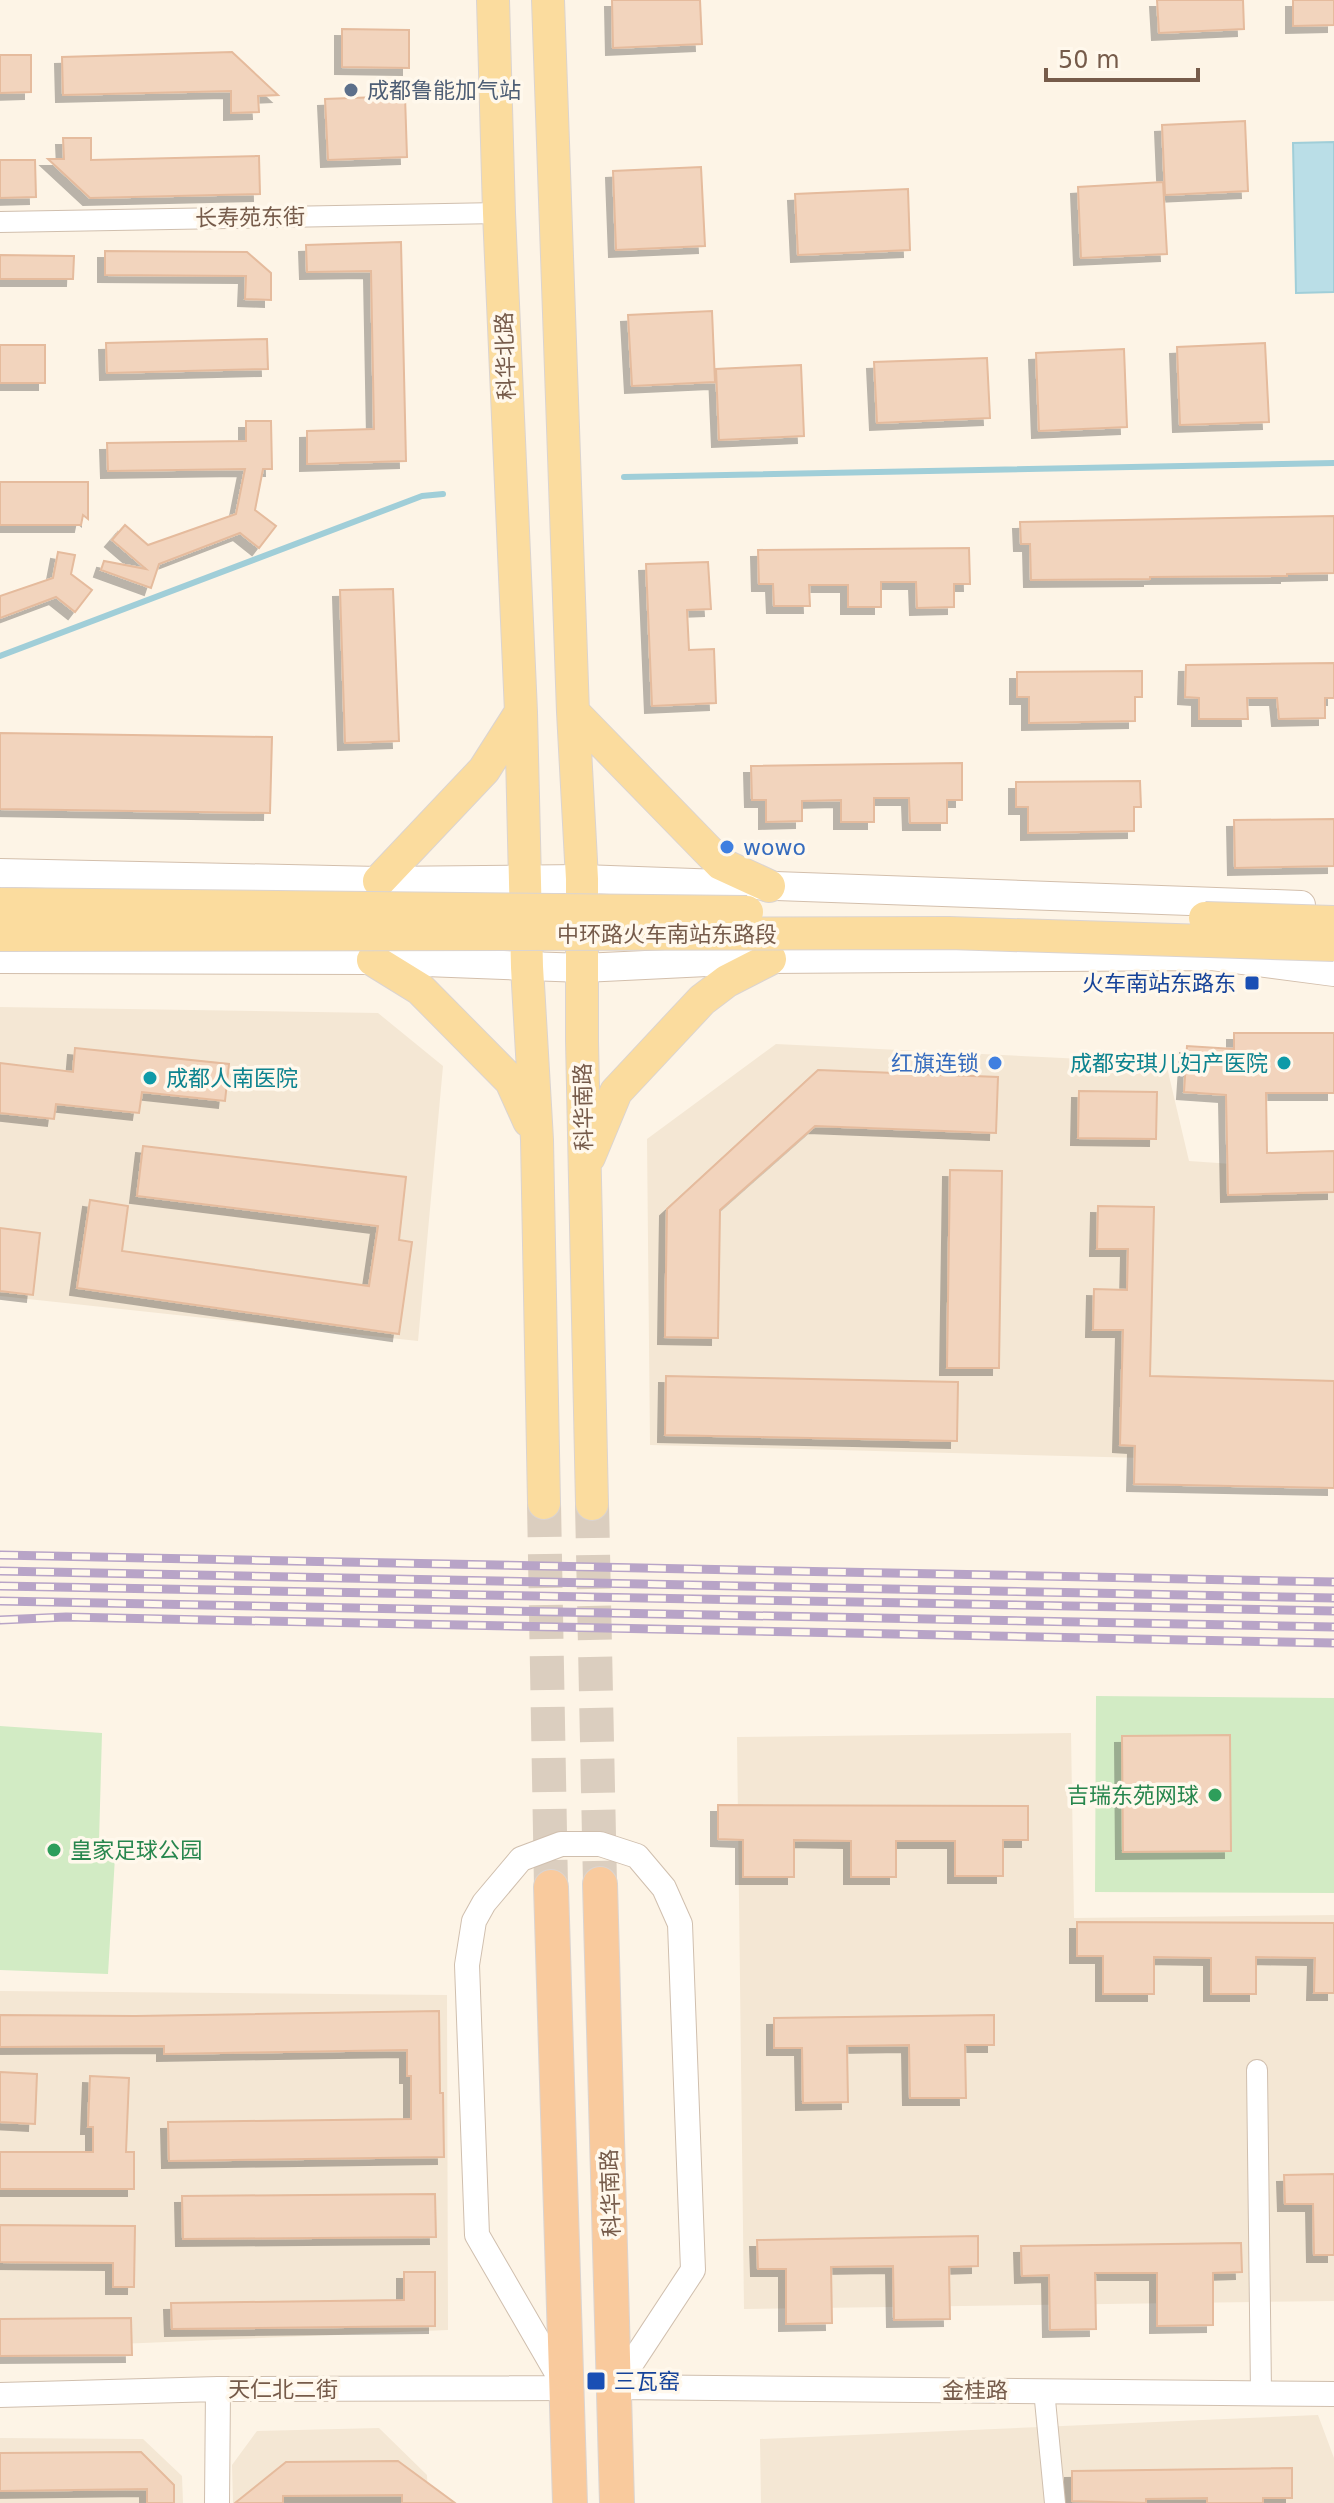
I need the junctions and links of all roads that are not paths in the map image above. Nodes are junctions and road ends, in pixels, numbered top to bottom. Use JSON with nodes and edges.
{"nodes":[{"id":1,"x":493,"y":0,"type":"edge"},
{"id":2,"x":548,"y":0,"type":"edge"},
{"id":3,"x":499,"y":213,"type":"junction"},
{"id":4,"x":0,"y":222,"type":"edge"},
{"id":5,"x":521,"y":712,"type":"junction"},
{"id":6,"x":573,"y":712,"type":"junction"},
{"id":7,"x":0,"y":873,"type":"edge"},
{"id":8,"x":582,"y":879,"type":"junction"},
{"id":9,"x":526,"y":880,"type":"junction"},
{"id":10,"x":379,"y":881,"type":"junction"},
{"id":11,"x":769,"y":886,"type":"junction"},
{"id":12,"x":0,"y":904,"type":"edge"},
{"id":13,"x":1334,"y":907,"type":"edge"},
{"id":14,"x":1334,"y":922,"type":"edge"},
{"id":15,"x":0,"y":935,"type":"edge"},
{"id":16,"x":1334,"y":945,"type":"edge"},
{"id":17,"x":0,"y":959,"type":"edge"},
{"id":18,"x":770,"y":959,"type":"junction"},
{"id":19,"x":373,"y":960,"type":"junction"},
{"id":20,"x":527,"y":967,"type":"junction"},
{"id":21,"x":583,"y":968,"type":"junction"},
{"id":22,"x":1334,"y":972,"type":"edge"},
{"id":23,"x":537,"y":1140,"type":"junction"},
{"id":24,"x":584,"y":1167,"type":"junction"},
{"id":25,"x":544,"y":1503,"type":"tunnel mouth"},
{"id":26,"x":592,"y":1504,"type":"tunnel mouth"},
{"id":27,"x":600,"y":1884,"type":"tunnel mouth"},
{"id":28,"x":551,"y":1887,"type":"tunnel mouth"},
{"id":29,"x":1257,"y":2070,"type":"dead end"},
{"id":30,"x":616,"y":2387,"type":"junction"},
{"id":31,"x":565,"y":2388,"type":"junction"},
{"id":32,"x":218,"y":2389,"type":"junction"},
{"id":33,"x":1044,"y":2390,"type":"junction"},
{"id":34,"x":1261,"y":2392,"type":"junction"},
{"id":35,"x":1334,"y":2394,"type":"edge"},
{"id":36,"x":0,"y":2395,"type":"edge"},
{"id":37,"x":217,"y":2503,"type":"edge"},
{"id":38,"x":555,"y":2503,"type":"edge"},
{"id":39,"x":570,"y":2503,"type":"edge"},
{"id":40,"x":617,"y":2503,"type":"edge"},
{"id":41,"x":634,"y":2503,"type":"edge"},
{"id":42,"x":1055,"y":2503,"type":"edge"}],
"edges":[{"from":1,"to":3,"type":"main road","name":"科华北路"},
{"from":2,"to":6,"type":"main road"},
{"from":3,"to":4,"type":"street","name":"长寿苑东街"},
{"from":3,"to":5,"type":"main road","name":"科华北路"},
{"from":5,"to":9,"type":"main road"},
{"from":5,"to":10,"type":"main road"},
{"from":6,"to":8,"type":"main road","name":"科华南路"},
{"from":6,"to":11,"type":"main road"},
{"from":7,"to":10,"type":"main road"},
{"from":8,"to":9,"type":"main road"},
{"from":8,"to":11,"type":"main road"},
{"from":8,"to":21,"type":"main road","name":"科华南路"},
{"from":9,"to":10,"type":"main road"},
{"from":9,"to":20,"type":"main road"},
{"from":11,"to":13,"type":"main road"},
{"from":12,"to":14,"type":"main road","name":"中环路火车南站东路段","bridge":true},
{"from":15,"to":16,"type":"main road","name":"中环路火车南站东路段","bridge":true},
{"from":17,"to":19,"type":"main road"},
{"from":18,"to":21,"type":"main road"},
{"from":18,"to":22,"type":"main road"},
{"from":18,"to":24,"type":"main road"},
{"from":19,"to":20,"type":"main road"},
{"from":19,"to":23,"type":"main road"},
{"from":20,"to":21,"type":"main road"},
{"from":20,"to":23,"type":"main road"},
{"from":21,"to":24,"type":"main road","name":"科华南路"},
{"from":23,"to":25,"type":"main road"},
{"from":24,"to":26,"type":"main road","name":"科华南路"},
{"from":27,"to":30,"type":"highway","name":"科华南路"},
{"from":28,"to":31,"type":"highway"},
{"from":29,"to":34,"type":"street"},
{"from":30,"to":31,"type":"street"},
{"from":30,"to":33,"type":"street","name":"金桂路"},
{"from":30,"to":40,"type":"highway","name":"科华南路"},
{"from":30,"to":41,"type":"street"},
{"from":31,"to":32,"type":"street","name":"天仁北二街"},
{"from":31,"to":38,"type":"street"},
{"from":31,"to":39,"type":"highway"},
{"from":32,"to":36,"type":"street","name":"天仁北二街"},
{"from":32,"to":37,"type":"street"},
{"from":33,"to":34,"type":"street","name":"金桂路"},
{"from":33,"to":42,"type":"street"},
{"from":34,"to":35,"type":"street","name":"金桂路"}]}
